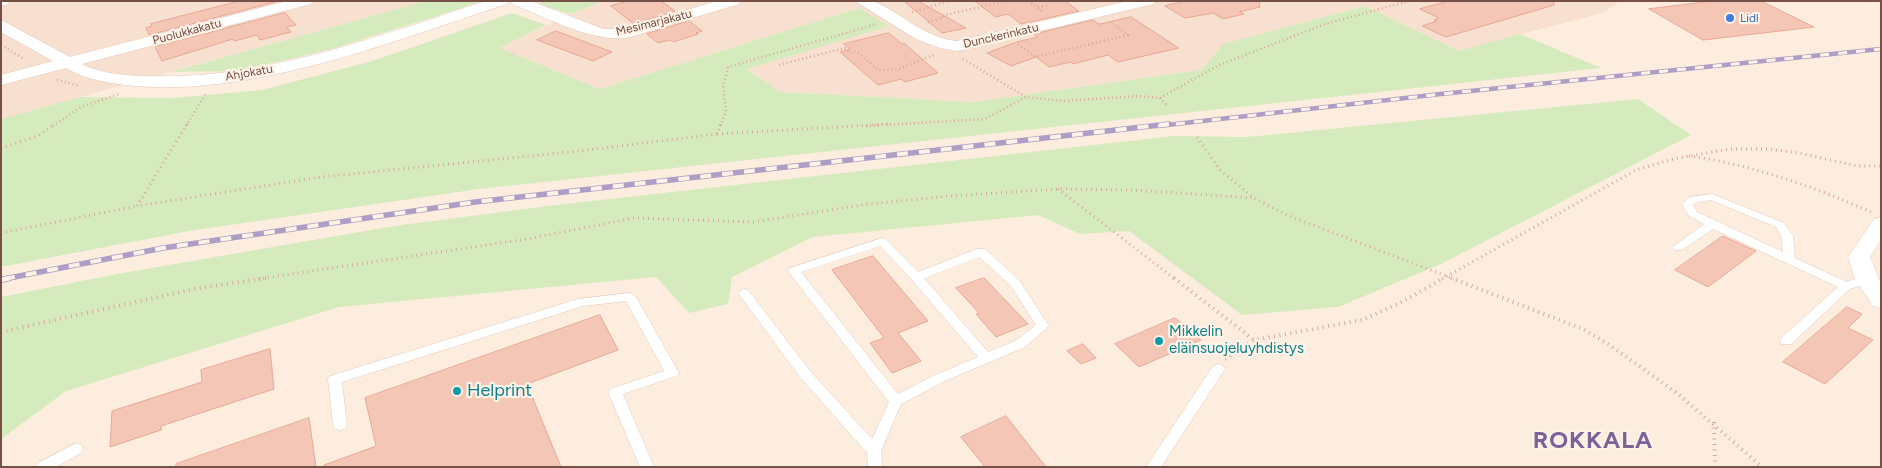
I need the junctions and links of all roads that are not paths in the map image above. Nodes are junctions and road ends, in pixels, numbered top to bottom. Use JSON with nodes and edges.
{"nodes":[{"id":1,"x":306,"y":1,"type":"edge"},
{"id":2,"x":502,"y":1,"type":"edge"},
{"id":3,"x":517,"y":1,"type":"edge"},
{"id":4,"x":734,"y":1,"type":"edge"},
{"id":5,"x":862,"y":1,"type":"edge"},
{"id":6,"x":1148,"y":1,"type":"edge"},
{"id":7,"x":2,"y":25,"type":"edge"},
{"id":8,"x":68,"y":63,"type":"junction"},
{"id":9,"x":1,"y":80,"type":"edge"},
{"id":10,"x":1877,"y":218,"type":"edge"},
{"id":11,"x":1712,"y":224,"type":"junction"},
{"id":12,"x":1678,"y":248,"type":"dead end"},
{"id":13,"x":1789,"y":260,"type":"junction"},
{"id":14,"x":916,"y":277,"type":"junction"},
{"id":15,"x":1856,"y":283,"type":"junction"},
{"id":16,"x":744,"y":293,"type":"dead end"},
{"id":17,"x":1881,"y":301,"type":"edge"},
{"id":18,"x":1786,"y":341,"type":"dead end"},
{"id":19,"x":986,"y":358,"type":"junction"},
{"id":20,"x":1218,"y":369,"type":"road end"},
{"id":21,"x":896,"y":401,"type":"junction"},
{"id":22,"x":340,"y":425,"type":"dead end"},
{"id":23,"x":76,"y":449,"type":"dead end"},
{"id":24,"x":874,"y":451,"type":"junction"},
{"id":25,"x":43,"y":467,"type":"edge"},
{"id":26,"x":647,"y":467,"type":"edge"},
{"id":27,"x":875,"y":467,"type":"edge"},
{"id":28,"x":1153,"y":467,"type":"edge"}],
"edges":[{"from":1,"to":8,"type":"street","name":"Puolukkakatu"},
{"from":2,"to":8,"type":"street","name":"Ahjokatu"},
{"from":3,"to":4,"type":"street","name":"Mesimarjakatu"},
{"from":5,"to":6,"type":"street","name":"Dunckerinkatu"},
{"from":7,"to":8,"type":"street","name":"Ahjokatu"},
{"from":8,"to":9,"type":"street","name":"Puolukkakatu"},
{"from":10,"to":15,"type":"street"},
{"from":11,"to":12,"type":"lane"},
{"from":11,"to":13,"type":"lane"},
{"from":11,"to":13,"type":"lane"},
{"from":13,"to":15,"type":"lane"},
{"from":14,"to":19,"type":"lane"},
{"from":14,"to":19,"type":"lane"},
{"from":14,"to":21,"type":"lane"},
{"from":15,"to":17,"type":"street"},
{"from":15,"to":18,"type":"lane"},
{"from":16,"to":24,"type":"lane"},
{"from":19,"to":21,"type":"lane"},
{"from":20,"to":28,"type":"lane"},
{"from":21,"to":24,"type":"lane"},
{"from":22,"to":26,"type":"lane"},
{"from":23,"to":25,"type":"lane"},
{"from":24,"to":27,"type":"lane"}]}
